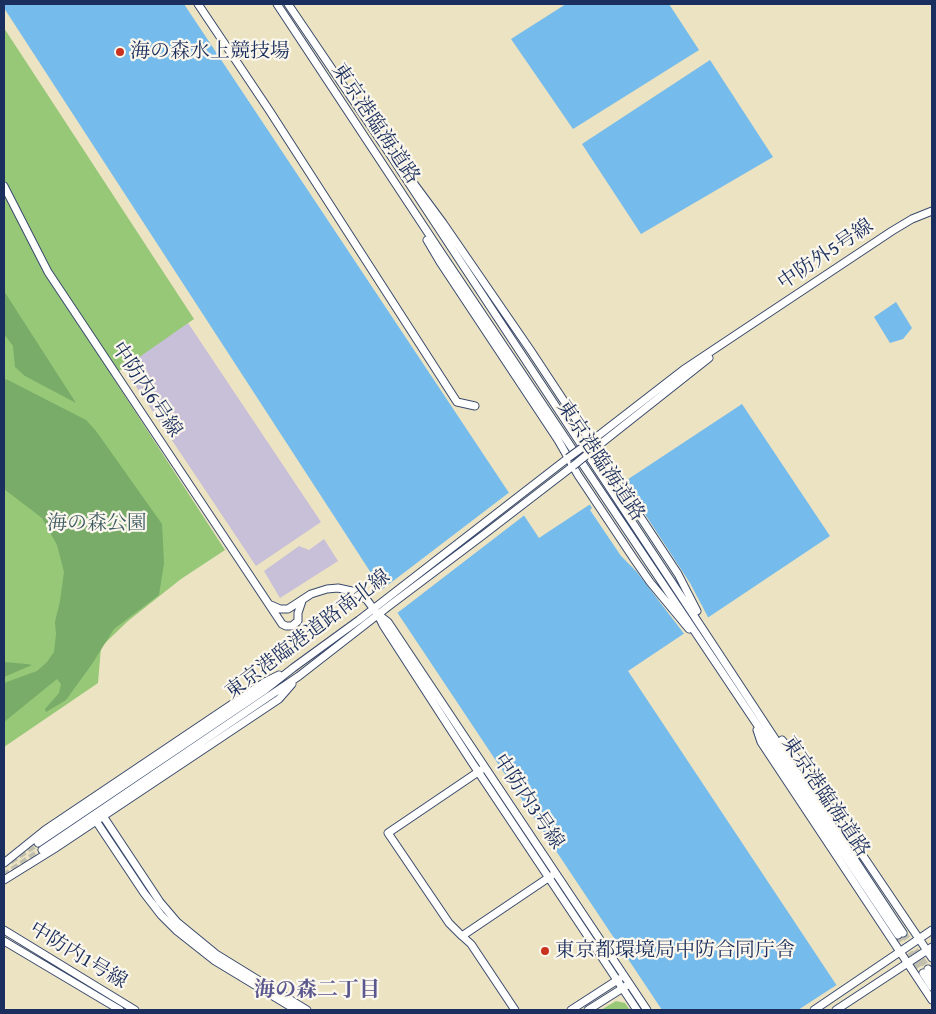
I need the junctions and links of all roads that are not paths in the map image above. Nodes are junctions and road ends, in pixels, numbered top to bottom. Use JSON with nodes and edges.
{"nodes":[{"id":1,"x":198,"y":4,"type":"edge"},
{"id":2,"x":271,"y":4,"type":"edge"},
{"id":3,"x":277,"y":4,"type":"edge"},
{"id":4,"x":288,"y":4,"type":"edge"},
{"id":5,"x":294,"y":4,"type":"edge"},
{"id":6,"x":299,"y":40,"type":"junction"},
{"id":7,"x":314,"y":40,"type":"junction"},
{"id":8,"x":391,"y":156,"type":"junction"},
{"id":9,"x":4,"y":186,"type":"edge"},
{"id":10,"x":400,"y":190,"type":"junction"},
{"id":11,"x":932,"y":211,"type":"edge"},
{"id":12,"x":475,"y":406,"type":"dead end"},
{"id":13,"x":624,"y":420,"type":"junction"},
{"id":14,"x":590,"y":442,"type":"junction"},
{"id":15,"x":594,"y":449,"type":"junction"},
{"id":16,"x":568,"y":458,"type":"junction"},
{"id":17,"x":573,"y":466,"type":"junction"},
{"id":18,"x":302,"y":601,"type":"junction"},
{"id":19,"x":271,"y":605,"type":"junction"},
{"id":20,"x":373,"y":608,"type":"junction"},
{"id":21,"x":284,"y":609,"type":"junction"},
{"id":22,"x":378,"y":615,"type":"junction"},
{"id":23,"x":280,"y":619,"type":"junction"},
{"id":24,"x":708,"y":634,"type":"junction"},
{"id":25,"x":704,"y":646,"type":"junction"},
{"id":26,"x":293,"y":668,"type":"junction"},
{"id":27,"x":299,"y":676,"type":"junction"},
{"id":28,"x":747,"y":695,"type":"junction"},
{"id":29,"x":755,"y":723,"type":"junction"},
{"id":30,"x":486,"y":768,"type":"junction"},
{"id":31,"x":478,"y":772,"type":"junction"},
{"id":32,"x":103,"y":816,"type":"junction"},
{"id":33,"x":96,"y":821,"type":"junction"},
{"id":34,"x":4,"y":863,"type":"edge"},
{"id":35,"x":552,"y":875,"type":"junction"},
{"id":36,"x":4,"y":880,"type":"edge"},
{"id":37,"x":4,"y":930,"type":"edge"},
{"id":38,"x":932,"y":930,"type":"edge"},
{"id":39,"x":462,"y":936,"type":"junction"},
{"id":40,"x":920,"y":939,"type":"junction"},
{"id":41,"x":4,"y":940,"type":"edge"},
{"id":42,"x":930,"y":949,"type":"edge"},
{"id":43,"x":900,"y":952,"type":"junction"},
{"id":44,"x":932,"y":958,"type":"edge"},
{"id":45,"x":907,"y":963,"type":"junction"},
{"id":46,"x":928,"y":972,"type":"tunnel mouth"},
{"id":47,"x":623,"y":976,"type":"junction"},
{"id":48,"x":616,"y":980,"type":"junction"},
{"id":49,"x":629,"y":984,"type":"junction"},
{"id":50,"x":932,"y":987,"type":"edge"},
{"id":51,"x":622,"y":988,"type":"junction"},
{"id":52,"x":932,"y":1000,"type":"edge"},
{"id":53,"x":120,"y":1010,"type":"edge"},
{"id":54,"x":135,"y":1010,"type":"edge"},
{"id":55,"x":296,"y":1010,"type":"edge"},
{"id":56,"x":307,"y":1010,"type":"edge"},
{"id":57,"x":515,"y":1010,"type":"edge"},
{"id":58,"x":571,"y":1010,"type":"edge"},
{"id":59,"x":588,"y":1010,"type":"edge"},
{"id":60,"x":637,"y":1010,"type":"edge"},
{"id":61,"x":647,"y":1010,"type":"edge"},
{"id":62,"x":814,"y":1010,"type":"edge"},
{"id":63,"x":836,"y":1010,"type":"edge"}],
"edges":[{"from":1,"to":12,"type":"street"},
{"from":2,"to":6,"type":"street"},
{"from":3,"to":6,"type":"street","name":"東京港臨海道路"},
{"from":4,"to":7,"type":"street","name":"東京港臨海道路"},
{"from":5,"to":7,"type":"street"},
{"from":6,"to":10,"type":"street","name":"東京港臨海道路"},
{"from":7,"to":8,"type":"street","name":"東京港臨海道路"},
{"from":8,"to":14,"type":"street"},
{"from":8,"to":24,"type":"street","name":"東京港臨海道路"},
{"from":9,"to":19,"type":"street","name":"中防内6号線"},
{"from":10,"to":16,"type":"street"},
{"from":10,"to":25,"type":"street","name":"東京港臨海道路"},
{"from":11,"to":13,"type":"street","name":"中防外5号線"},
{"from":13,"to":14,"type":"street","name":"中防外5号線"},
{"from":13,"to":15,"type":"street","name":"中防外5号線"},
{"from":14,"to":15,"type":"street","bridge":true},
{"from":14,"to":16,"type":"street","name":"東京港臨港道路南北線","bridge":true},
{"from":15,"to":17,"type":"street","name":"東京港臨港道路南北線","bridge":true},
{"from":15,"to":24,"type":"street"},
{"from":16,"to":17,"type":"street","bridge":true},
{"from":16,"to":20,"type":"street","name":"東京港臨港道路南北線"},
{"from":17,"to":22,"type":"street","name":"東京港臨港道路南北線"},
{"from":17,"to":25,"type":"street"},
{"from":18,"to":20,"type":"street"},
{"from":18,"to":21,"type":"street"},
{"from":18,"to":23,"type":"street"},
{"from":19,"to":21,"type":"street"},
{"from":19,"to":23,"type":"street","name":"中防内6号線"},
{"from":20,"to":22,"type":"street","name":"中防内3号線"},
{"from":20,"to":26,"type":"street","name":"東京港臨港道路南北線"},
{"from":21,"to":23,"type":"street"},
{"from":22,"to":27,"type":"street","name":"東京港臨港道路南北線"},
{"from":22,"to":30,"type":"street","name":"中防内3号線"},
{"from":22,"to":31,"type":"street","name":"中防内3号線"},
{"from":24,"to":28,"type":"street","name":"東京港臨海道路"},
{"from":25,"to":29,"type":"street","name":"東京港臨海道路"},
{"from":26,"to":27,"type":"street","name":"東京港臨港道路南北線"},
{"from":26,"to":34,"type":"street"},
{"from":27,"to":32,"type":"street"},
{"from":28,"to":29,"type":"street","name":"東京港臨海道路"},
{"from":28,"to":40,"type":"street"},
{"from":29,"to":43,"type":"street"},
{"from":30,"to":31,"type":"street"},
{"from":30,"to":35,"type":"street","name":"中防内3号線"},
{"from":31,"to":35,"type":"street","name":"中防内3号線"},
{"from":31,"to":39,"type":"street"},
{"from":32,"to":33,"type":"street"},
{"from":32,"to":56,"type":"street"},
{"from":33,"to":36,"type":"street"},
{"from":33,"to":55,"type":"street"},
{"from":35,"to":39,"type":"street"},
{"from":35,"to":47,"type":"street","name":"中防内3号線"},
{"from":35,"to":48,"type":"street","name":"中防内3号線"},
{"from":37,"to":54,"type":"street","name":"中防内1号線"},
{"from":38,"to":40,"type":"street"},
{"from":39,"to":57,"type":"street"},
{"from":40,"to":42,"type":"street"},
{"from":40,"to":43,"type":"street"},
{"from":41,"to":53,"type":"street","name":"中防内1号線"},
{"from":42,"to":44,"type":"street"},
{"from":42,"to":45,"type":"street"},
{"from":43,"to":45,"type":"street"},
{"from":43,"to":62,"type":"street"},
{"from":45,"to":52,"type":"street"},
{"from":45,"to":63,"type":"street"},
{"from":46,"to":50,"type":"street"},
{"from":47,"to":48,"type":"street"},
{"from":47,"to":49,"type":"street","name":"中防内3号線"},
{"from":48,"to":51,"type":"street","name":"中防内3号線"},
{"from":48,"to":58,"type":"street"},
{"from":49,"to":51,"type":"street"},
{"from":49,"to":61,"type":"street","name":"中防内3号線"},
{"from":51,"to":59,"type":"street"},
{"from":51,"to":60,"type":"street","name":"中防内3号線"}]}
